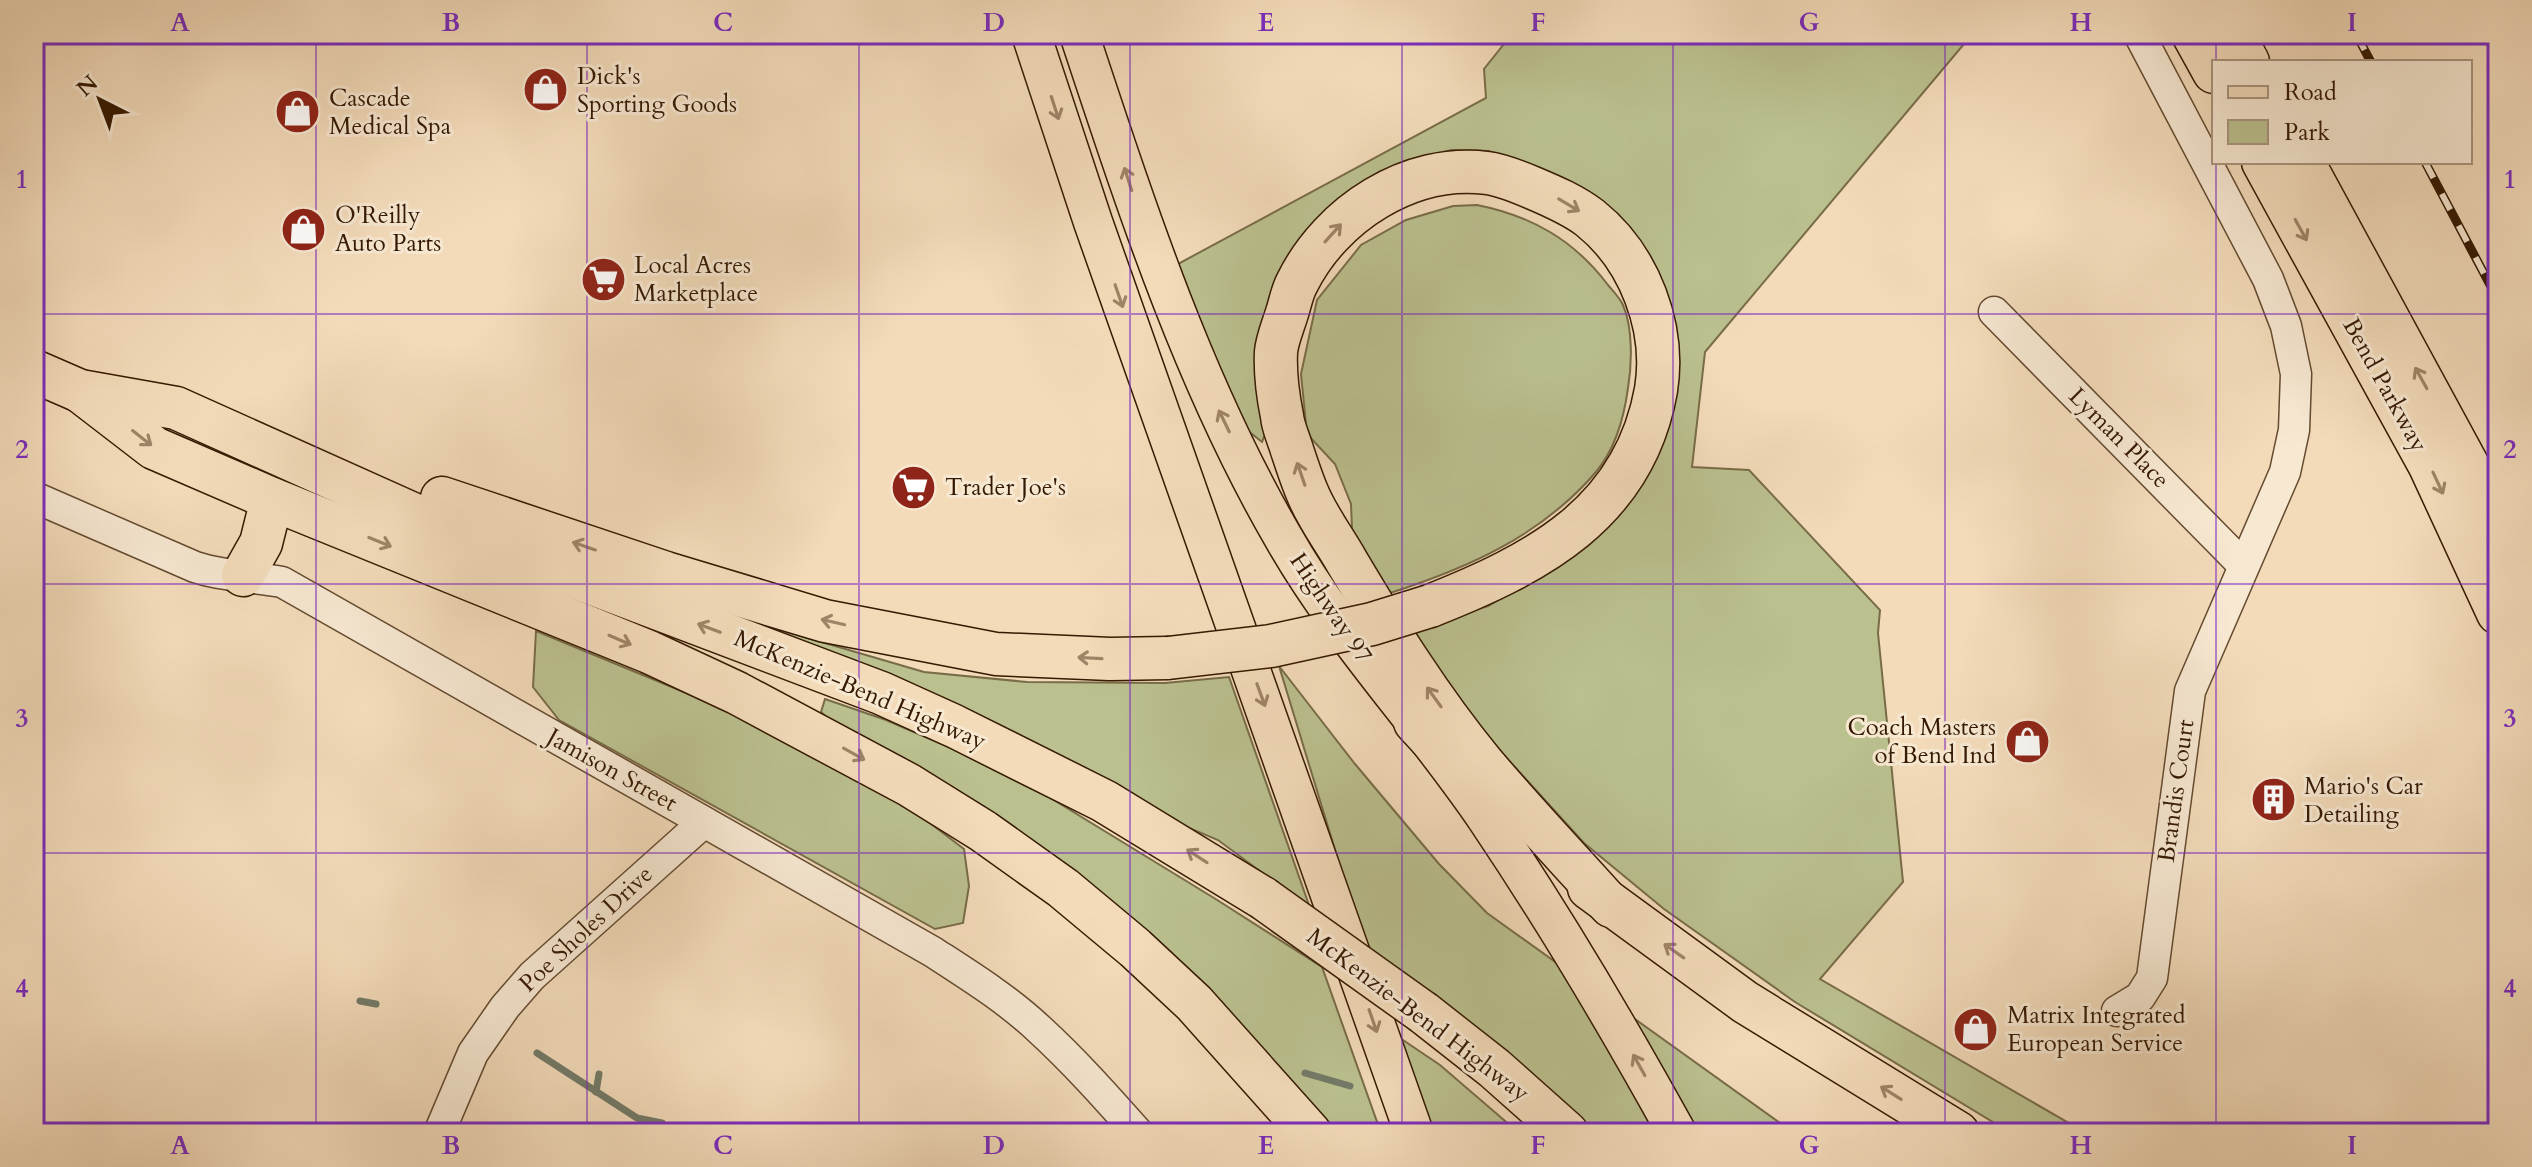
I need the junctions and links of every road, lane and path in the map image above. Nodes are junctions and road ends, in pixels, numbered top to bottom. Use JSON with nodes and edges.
{"nodes":[{"id":1,"x":1031,"y":34,"type":"edge"},
{"id":2,"x":1079,"y":34,"type":"edge"},
{"id":3,"x":2139,"y":34,"type":"edge"},
{"id":4,"x":2193,"y":34,"type":"edge"},
{"id":5,"x":2233,"y":34,"type":"edge"},
{"id":6,"x":2247,"y":60,"type":"edge"},
{"id":7,"x":2212,"y":68,"type":"edge"},
{"id":8,"x":2264,"y":164,"type":"edge"},
{"id":9,"x":2304,"y":164,"type":"edge"},
{"id":10,"x":1994,"y":312,"type":"dead end"},
{"id":11,"x":34,"y":371,"type":"edge"},
{"id":12,"x":80,"y":391,"type":"junction"},
{"id":13,"x":176,"y":408,"type":"junction"},
{"id":14,"x":34,"y":497,"type":"edge"},
{"id":15,"x":272,"y":499,"type":"junction"},
{"id":16,"x":2498,"y":521,"type":"edge"},
{"id":17,"x":2243,"y":565,"type":"junction"},
{"id":18,"x":243,"y":575,"type":"junction"},
{"id":19,"x":2498,"y":613,"type":"edge"},
{"id":20,"x":1415,"y":722,"type":"junction"},
{"id":21,"x":704,"y":822,"type":"junction"},
{"id":22,"x":1611,"y":906,"type":"junction"},
{"id":23,"x":2117,"y":1011,"type":"dead end"},
{"id":24,"x":439,"y":1133,"type":"edge"},
{"id":25,"x":1138,"y":1133,"type":"edge"},
{"id":26,"x":1310,"y":1133,"type":"edge"},
{"id":27,"x":1414,"y":1133,"type":"edge"},
{"id":28,"x":1567,"y":1133,"type":"edge"},
{"id":29,"x":1677,"y":1133,"type":"edge"},
{"id":30,"x":1958,"y":1133,"type":"edge"}],
"edges":[{"from":1,"to":27,"type":"main road","one_way":true},
{"from":20,"to":2,"type":"main road","name":"Highway 97","one_way":true},
{"from":3,"to":17,"type":"street","name":"Brandis Court"},
{"from":4,"to":7,"type":"highway"},
{"from":5,"to":6,"type":"highway"},
{"from":8,"to":19,"type":"highway","name":"Bend Parkway","one_way":true},
{"from":16,"to":9,"type":"highway","name":"Bend Parkway","one_way":true},
{"from":10,"to":17,"type":"street","name":"Lyman Place"},
{"from":11,"to":12,"type":"highway","name":"McKenzie-Bend Highway"},
{"from":12,"to":13,"type":"highway","name":"McKenzie-Bend Highway"},
{"from":12,"to":15,"type":"highway","name":"McKenzie-Bend Highway","one_way":true},
{"from":22,"to":13,"type":"highway","one_way":true,"bridge":true},
{"from":28,"to":13,"type":"highway","name":"McKenzie-Bend Highway","one_way":true,"bridge":true},
{"from":14,"to":18,"type":"street","name":"Jamison Street"},
{"from":15,"to":18,"type":"highway"},
{"from":15,"to":26,"type":"highway","name":"McKenzie-Bend Highway","one_way":true},
{"from":17,"to":23,"type":"street","name":"Brandis Court"},
{"from":18,"to":21,"type":"street","name":"Jamison Street"},
{"from":20,"to":22,"type":"highway"},
{"from":29,"to":20,"type":"main road","name":"Highway 97","one_way":true},
{"from":21,"to":24,"type":"street","name":"Poe Sholes Drive"},
{"from":21,"to":25,"type":"street","name":"Jamison Street"},
{"from":30,"to":22,"type":"highway","one_way":true}]}
